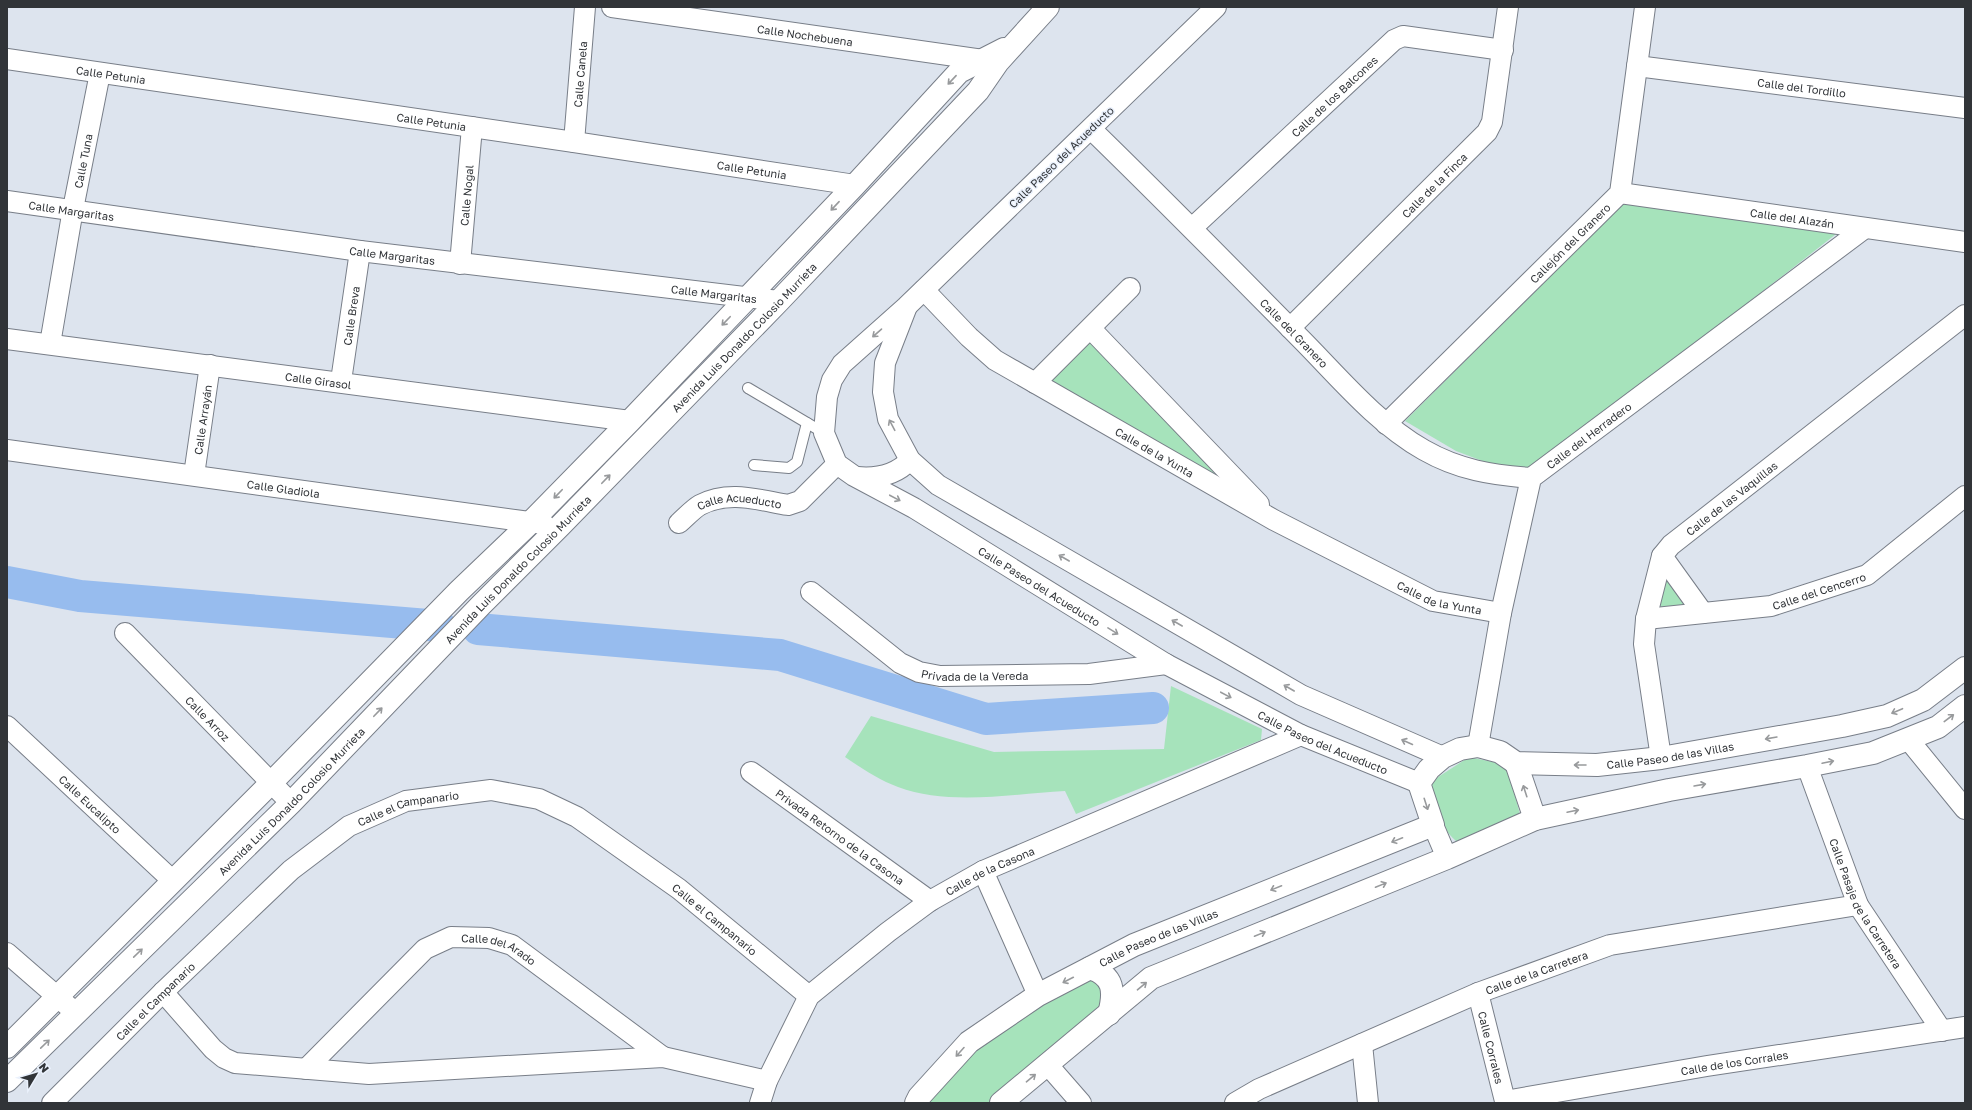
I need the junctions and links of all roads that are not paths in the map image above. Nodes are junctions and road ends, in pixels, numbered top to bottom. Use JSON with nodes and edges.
{"nodes":[{"id":1,"x":585,"y":7,"type":"edge"},
{"id":2,"x":612,"y":7,"type":"edge"},
{"id":3,"x":1048,"y":7,"type":"edge"},
{"id":4,"x":1216,"y":7,"type":"edge"},
{"id":5,"x":1508,"y":7,"type":"edge"},
{"id":6,"x":1645,"y":7,"type":"edge"},
{"id":7,"x":698,"y":13,"type":"edge"},
{"id":8,"x":1503,"y":50,"type":"junction"},
{"id":9,"x":7,"y":59,"type":"edge"},
{"id":10,"x":991,"y":61,"type":"junction"},
{"id":11,"x":1638,"y":66,"type":"junction"},
{"id":12,"x":100,"y":72,"type":"junction"},
{"id":13,"x":1965,"y":108,"type":"edge"},
{"id":14,"x":472,"y":127,"type":"junction"},
{"id":15,"x":1091,"y":129,"type":"junction"},
{"id":16,"x":574,"y":142,"type":"junction"},
{"id":17,"x":855,"y":185,"type":"junction"},
{"id":18,"x":1620,"y":193,"type":"junction"},
{"id":19,"x":7,"y":201,"type":"edge"},
{"id":20,"x":72,"y":209,"type":"junction"},
{"id":21,"x":1192,"y":228,"type":"junction"},
{"id":22,"x":1865,"y":228,"type":"junction"},
{"id":23,"x":1965,"y":242,"type":"edge"},
{"id":24,"x":360,"y":251,"type":"junction"},
{"id":25,"x":460,"y":264,"type":"junction"},
{"id":26,"x":1130,"y":288,"type":"dead end"},
{"id":27,"x":924,"y":290,"type":"junction"},
{"id":28,"x":749,"y":297,"type":"junction"},
{"id":29,"x":779,"y":301,"type":"junction"},
{"id":30,"x":906,"y":307,"type":"junction"},
{"id":31,"x":1965,"y":315,"type":"edge"},
{"id":32,"x":1290,"y":328,"type":"junction"},
{"id":33,"x":1091,"y":329,"type":"junction"},
{"id":34,"x":7,"y":339,"type":"edge"},
{"id":35,"x":50,"y":344,"type":"junction"},
{"id":36,"x":210,"y":365,"type":"junction"},
{"id":37,"x":341,"y":382,"type":"junction"},
{"id":38,"x":1035,"y":383,"type":"junction"},
{"id":39,"x":748,"y":388,"type":"dead end"},
{"id":40,"x":630,"y":420,"type":"junction"},
{"id":41,"x":807,"y":423,"type":"junction"},
{"id":42,"x":1386,"y":424,"type":"junction"},
{"id":43,"x":824,"y":433,"type":"junction"},
{"id":44,"x":7,"y":450,"type":"edge"},
{"id":45,"x":910,"y":460,"type":"junction"},
{"id":46,"x":837,"y":464,"type":"junction"},
{"id":47,"x":754,"y":465,"type":"dead end"},
{"id":48,"x":194,"y":475,"type":"junction"},
{"id":49,"x":854,"y":476,"type":"junction"},
{"id":50,"x":1532,"y":478,"type":"junction"},
{"id":51,"x":1965,"y":496,"type":"edge"},
{"id":52,"x":1274,"y":520,"type":"junction"},
{"id":53,"x":530,"y":523,"type":"junction"},
{"id":54,"x":679,"y":523,"type":"dead end"},
{"id":55,"x":560,"y":526,"type":"junction"},
{"id":56,"x":1662,"y":556,"type":"junction"},
{"id":57,"x":459,"y":591,"type":"junction"},
{"id":58,"x":811,"y":592,"type":"dead end"},
{"id":59,"x":481,"y":605,"type":"junction"},
{"id":60,"x":1501,"y":613,"type":"junction"},
{"id":61,"x":1703,"y":613,"type":"junction"},
{"id":62,"x":1646,"y":619,"type":"junction"},
{"id":63,"x":125,"y":633,"type":"dead end"},
{"id":64,"x":1166,"y":664,"type":"junction"},
{"id":65,"x":1965,"y":668,"type":"edge"},
{"id":66,"x":1965,"y":706,"type":"edge"},
{"id":67,"x":7,"y":726,"type":"edge"},
{"id":68,"x":1300,"y":735,"type":"junction"},
{"id":69,"x":1908,"y":739,"type":"junction"},
{"id":70,"x":1478,"y":746,"type":"junction"},
{"id":71,"x":1443,"y":757,"type":"junction"},
{"id":72,"x":1661,"y":758,"type":"junction"},
{"id":73,"x":1516,"y":762,"type":"junction"},
{"id":74,"x":1807,"y":766,"type":"junction"},
{"id":75,"x":752,"y":772,"type":"dead end"},
{"id":76,"x":271,"y":783,"type":"junction"},
{"id":77,"x":1419,"y":783,"type":"junction"},
{"id":78,"x":291,"y":803,"type":"junction"},
{"id":79,"x":1965,"y":809,"type":"edge"},
{"id":80,"x":1535,"y":819,"type":"junction"},
{"id":81,"x":1433,"y":825,"type":"junction"},
{"id":82,"x":1447,"y":858,"type":"junction"},
{"id":83,"x":983,"y":871,"type":"junction"},
{"id":84,"x":173,"y":881,"type":"junction"},
{"id":85,"x":930,"y":901,"type":"junction"},
{"id":86,"x":1858,"y":905,"type":"junction"},
{"id":87,"x":7,"y":953,"type":"edge"},
{"id":88,"x":1090,"y":968,"type":"junction"},
{"id":89,"x":164,"y":992,"type":"junction"},
{"id":90,"x":1478,"y":993,"type":"junction"},
{"id":91,"x":1038,"y":995,"type":"junction"},
{"id":92,"x":809,"y":996,"type":"junction"},
{"id":93,"x":56,"y":997,"type":"junction"},
{"id":94,"x":76,"y":1013,"type":"junction"},
{"id":95,"x":1109,"y":1014,"type":"junction"},
{"id":96,"x":1965,"y":1027,"type":"edge"},
{"id":97,"x":1942,"y":1031,"type":"junction"},
{"id":98,"x":1362,"y":1044,"type":"junction"},
{"id":99,"x":7,"y":1047,"type":"edge"},
{"id":100,"x":663,"y":1057,"type":"junction"},
{"id":101,"x":1047,"y":1064,"type":"junction"},
{"id":102,"x":306,"y":1069,"type":"junction"},
{"id":103,"x":7,"y":1081,"type":"edge"},
{"id":104,"x":767,"y":1081,"type":"junction"},
{"id":105,"x":1505,"y":1101,"type":"joint"},
{"id":106,"x":52,"y":1103,"type":"edge"},
{"id":107,"x":760,"y":1103,"type":"edge"},
{"id":108,"x":916,"y":1103,"type":"edge"},
{"id":109,"x":1001,"y":1103,"type":"edge"},
{"id":110,"x":1081,"y":1103,"type":"edge"},
{"id":111,"x":1235,"y":1103,"type":"edge"},
{"id":112,"x":1368,"y":1103,"type":"edge"}],
"edges":[{"from":1,"to":16,"type":"street","name":"Calle Canela"},
{"from":2,"to":7,"type":"street","name":"Calle Nochebuena"},
{"from":3,"to":10,"type":"street","name":"Avenida Luis Donaldo Colosio Murrieta"},
{"from":4,"to":15,"type":"street","name":"Calle Paseo del Acueducto"},
{"from":5,"to":8,"type":"street","name":"Calle de la Finca"},
{"from":6,"to":11,"type":"street"},
{"from":7,"to":10,"type":"street","name":"Calle Nochebuena"},
{"from":8,"to":21,"type":"street","name":"Calle de los Balcones"},
{"from":8,"to":32,"type":"street","name":"Calle de la Finca"},
{"from":9,"to":12,"type":"street","name":"Calle Petunia"},
{"from":10,"to":17,"type":"street","name":"Avenida Luis Donaldo Colosio Murrieta","one_way":true},
{"from":10,"to":29,"type":"street","name":"Avenida Luis Donaldo Colosio Murrieta"},
{"from":11,"to":13,"type":"street","name":"Calle del Tordillo"},
{"from":11,"to":18,"type":"street"},
{"from":12,"to":14,"type":"street","name":"Calle Petunia"},
{"from":12,"to":20,"type":"street","name":"Calle Tuna"},
{"from":14,"to":16,"type":"street","name":"Calle Petunia"},
{"from":14,"to":25,"type":"street","name":"Calle Nogal"},
{"from":15,"to":21,"type":"street","name":"Calle del Granero"},
{"from":15,"to":27,"type":"street","name":"Calle Paseo del Acueducto"},
{"from":16,"to":17,"type":"street","name":"Calle Petunia"},
{"from":17,"to":28,"type":"street","name":"Avenida Luis Donaldo Colosio Murrieta","one_way":true},
{"from":18,"to":22,"type":"street","name":"Calle del Alazán"},
{"from":18,"to":42,"type":"street","name":"Callejón del Granero"},
{"from":19,"to":20,"type":"street","name":"Calle Margaritas"},
{"from":20,"to":24,"type":"street","name":"Calle Margaritas"},
{"from":20,"to":35,"type":"street","name":"Calle Tuna"},
{"from":21,"to":32,"type":"street","name":"Calle del Granero"},
{"from":22,"to":23,"type":"street","name":"Calle del Alazán"},
{"from":22,"to":50,"type":"street","name":"Calle del Herradero"},
{"from":24,"to":25,"type":"street","name":"Calle Margaritas"},
{"from":24,"to":37,"type":"street","name":"Calle Breva"},
{"from":25,"to":28,"type":"street","name":"Calle Margaritas"},
{"from":26,"to":33,"type":"street"},
{"from":27,"to":30,"type":"street","name":"Calle Paseo del Acueducto"},
{"from":27,"to":38,"type":"street","name":"Calle de la Yunta"},
{"from":28,"to":29,"type":"street","name":"Calle Margaritas"},
{"from":28,"to":40,"type":"street","name":"Avenida Luis Donaldo Colosio Murrieta","one_way":true},
{"from":55,"to":29,"type":"street","name":"Avenida Luis Donaldo Colosio Murrieta","one_way":true},
{"from":30,"to":43,"type":"street","name":"Calle Paseo del Acueducto","one_way":true},
{"from":45,"to":30,"type":"street","name":"Calle Paseo del Acueducto","one_way":true},
{"from":31,"to":56,"type":"street","name":"Calle de las Vaquillas"},
{"from":32,"to":42,"type":"street","name":"Calle del Granero"},
{"from":33,"to":38,"type":"street"},
{"from":33,"to":52,"type":"street","name":"Calle de la Yunta"},
{"from":34,"to":35,"type":"street","name":"Calle Girasol"},
{"from":35,"to":36,"type":"street","name":"Calle Girasol"},
{"from":36,"to":37,"type":"street","name":"Calle Girasol"},
{"from":36,"to":48,"type":"street","name":"Calle Arrayán"},
{"from":37,"to":40,"type":"street","name":"Calle Girasol"},
{"from":38,"to":52,"type":"street","name":"Calle de la Yunta"},
{"from":39,"to":41,"type":"lane"},
{"from":40,"to":53,"type":"street","name":"Avenida Luis Donaldo Colosio Murrieta","one_way":true},
{"from":41,"to":43,"type":"lane"},
{"from":41,"to":47,"type":"lane"},
{"from":42,"to":50,"type":"street","name":"Calle del Granero"},
{"from":43,"to":46,"type":"street","name":"Calle Paseo del Acueducto"},
{"from":44,"to":48,"type":"street","name":"Calle Gladiola"},
{"from":45,"to":49,"type":"street"},
{"from":71,"to":45,"type":"street","name":"Calle Paseo del Acueducto","one_way":true},
{"from":46,"to":49,"type":"street","name":"Calle Paseo del Acueducto"},
{"from":46,"to":54,"type":"street","name":"Calle Acueducto"},
{"from":48,"to":53,"type":"street","name":"Calle Gladiola"},
{"from":49,"to":64,"type":"street","name":"Calle Paseo del Acueducto","one_way":true},
{"from":50,"to":60,"type":"street"},
{"from":51,"to":61,"type":"street","name":"Calle del Cencerro"},
{"from":52,"to":60,"type":"street","name":"Calle de la Yunta"},
{"from":53,"to":55,"type":"street","name":"Calle Gladiola"},
{"from":53,"to":57,"type":"street","name":"Avenida Luis Donaldo Colosio Murrieta"},
{"from":55,"to":59,"type":"street","name":"Avenida Luis Donaldo Colosio Murrieta"},
{"from":56,"to":61,"type":"street"},
{"from":56,"to":62,"type":"street","name":"Calle de las Vaquillas"},
{"from":57,"to":59,"type":"street"},
{"from":57,"to":76,"type":"street","name":"Avenida Luis Donaldo Colosio Murrieta"},
{"from":58,"to":64,"type":"street","name":"Privada de la Vereda"},
{"from":78,"to":59,"type":"street","name":"Avenida Luis Donaldo Colosio Murrieta","one_way":true},
{"from":60,"to":70,"type":"street"},
{"from":61,"to":62,"type":"street","name":"Calle del Cencerro"},
{"from":62,"to":72,"type":"street","name":"Calle de las Vaquillas"},
{"from":63,"to":76,"type":"street","name":"Calle Arroz"},
{"from":64,"to":68,"type":"street","name":"Calle Paseo del Acueducto","one_way":true},
{"from":65,"to":72,"type":"street","name":"Calle Paseo de las Villas","one_way":true},
{"from":69,"to":66,"type":"street","one_way":true},
{"from":67,"to":84,"type":"street","name":"Calle Eucalipto"},
{"from":68,"to":77,"type":"street","name":"Calle Paseo del Acueducto"},
{"from":68,"to":83,"type":"street","name":"Calle de la Casona"},
{"from":74,"to":69,"type":"street","one_way":true},
{"from":69,"to":79,"type":"street"},
{"from":70,"to":71,"type":"street","name":"Calle Paseo de las Villas"},
{"from":70,"to":73,"type":"street","name":"Calle Paseo de las Villas"},
{"from":71,"to":77,"type":"street","name":"Calle Paseo de las Villas"},
{"from":72,"to":73,"type":"street","name":"Calle Paseo de las Villas","one_way":true},
{"from":80,"to":73,"type":"street","one_way":true},
{"from":80,"to":74,"type":"street","one_way":true},
{"from":74,"to":86,"type":"street","name":"Calle Pasaje de la Carretera"},
{"from":75,"to":85,"type":"street","name":"Privada Retorno de la Casona"},
{"from":76,"to":78,"type":"street","name":"Calle Arroz"},
{"from":76,"to":84,"type":"street","name":"Avenida Luis Donaldo Colosio Murrieta"},
{"from":77,"to":81,"type":"street","one_way":true},
{"from":94,"to":78,"type":"street","name":"Avenida Luis Donaldo Colosio Murrieta","one_way":true},
{"from":80,"to":82,"type":"street"},
{"from":81,"to":82,"type":"street"},
{"from":81,"to":88,"type":"street","name":"Calle Paseo de las Villas","one_way":true},
{"from":95,"to":82,"type":"street","one_way":true},
{"from":83,"to":85,"type":"street","name":"Calle de la Casona"},
{"from":83,"to":91,"type":"street"},
{"from":84,"to":93,"type":"street","name":"Avenida Luis Donaldo Colosio Murrieta"},
{"from":85,"to":92,"type":"street","name":"Calle de la Casona"},
{"from":86,"to":90,"type":"street","name":"Calle de la Carretera"},
{"from":86,"to":97,"type":"street","name":"Calle Pasaje de la Carretera"},
{"from":87,"to":93,"type":"street"},
{"from":88,"to":91,"type":"street","name":"Calle Paseo de las Villas","one_way":true},
{"from":88,"to":95,"type":"street"},
{"from":89,"to":92,"type":"street","name":"Calle el Campanario"},
{"from":89,"to":102,"type":"street","name":"Calle del Arado"},
{"from":89,"to":106,"type":"street","name":"Calle el Campanario"},
{"from":90,"to":98,"type":"street","name":"Calle de la Carretera"},
{"from":90,"to":105,"type":"street","name":"Calle Corrales"},
{"from":91,"to":108,"type":"street","name":"Calle Paseo de las Villas","one_way":true},
{"from":92,"to":104,"type":"street","name":"Calle de la Casona"},
{"from":93,"to":94,"type":"street"},
{"from":93,"to":99,"type":"street","name":"Avenida Luis Donaldo Colosio Murrieta"},
{"from":103,"to":94,"type":"street","name":"Avenida Luis Donaldo Colosio Murrieta","one_way":true},
{"from":95,"to":101,"type":"street"},
{"from":96,"to":97,"type":"street","name":"Calle de los Corrales"},
{"from":97,"to":105,"type":"street","name":"Calle de los Corrales"},
{"from":98,"to":111,"type":"street","name":"Calle de la Carretera"},
{"from":98,"to":112,"type":"street"},
{"from":100,"to":102,"type":"street","name":"Calle del Arado"},
{"from":100,"to":102,"type":"street","name":"Calle del Arado"},
{"from":100,"to":104,"type":"street","name":"Calle del Arado"},
{"from":109,"to":101,"type":"street","one_way":true},
{"from":101,"to":110,"type":"street"},
{"from":104,"to":107,"type":"street","name":"Calle de la Casona"}]}
